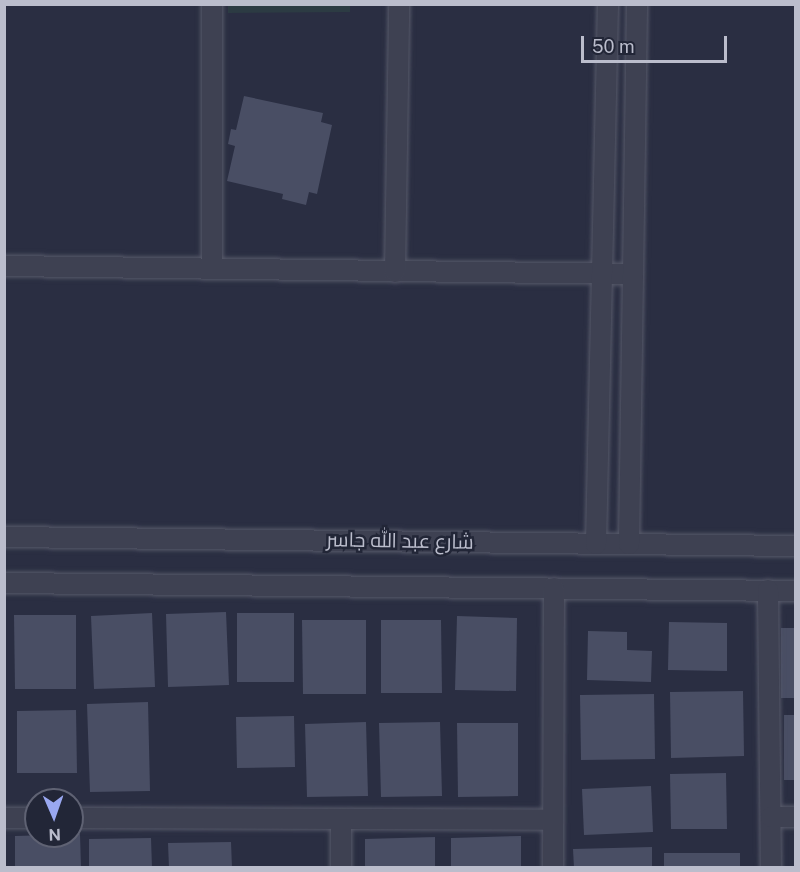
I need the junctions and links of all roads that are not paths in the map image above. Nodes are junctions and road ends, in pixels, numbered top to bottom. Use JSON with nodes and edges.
{"nodes":[{"id":1,"x":212,"y":4,"type":"edge"},
{"id":2,"x":399,"y":4,"type":"edge"},
{"id":3,"x":608,"y":4,"type":"edge"},
{"id":4,"x":637,"y":4,"type":"edge"},
{"id":5,"x":4,"y":266,"type":"edge"},
{"id":6,"x":212,"y":269,"type":"junction"},
{"id":7,"x":395,"y":272,"type":"junction"},
{"id":8,"x":633,"y":274,"type":"junction"},
{"id":9,"x":602,"y":275,"type":"junction"},
{"id":10,"x":4,"y":537,"type":"edge"},
{"id":11,"x":596,"y":544,"type":"junction"},
{"id":12,"x":629,"y":544,"type":"junction"},
{"id":13,"x":795,"y":546,"type":"edge"},
{"id":14,"x":4,"y":583,"type":"edge"},
{"id":15,"x":554,"y":588,"type":"junction"},
{"id":16,"x":768,"y":590,"type":"junction"},
{"id":17,"x":795,"y":591,"type":"edge"},
{"id":18,"x":771,"y":817,"type":"junction"},
{"id":19,"x":795,"y":817,"type":"edge"},
{"id":20,"x":4,"y":818,"type":"edge"},
{"id":21,"x":24,"y":818,"type":"edge"},
{"id":22,"x":84,"y":818,"type":"edge"},
{"id":23,"x":553,"y":820,"type":"junction"},
{"id":24,"x":341,"y":821,"type":"junction"},
{"id":25,"x":341,"y":867,"type":"edge"},
{"id":26,"x":553,"y":867,"type":"edge"},
{"id":27,"x":771,"y":867,"type":"edge"}],
"edges":[{"from":1,"to":6,"type":"street"},
{"from":2,"to":7,"type":"street"},
{"from":3,"to":9,"type":"street"},
{"from":4,"to":8,"type":"street"},
{"from":5,"to":6,"type":"street"},
{"from":6,"to":7,"type":"street"},
{"from":7,"to":9,"type":"street"},
{"from":8,"to":9,"type":"street"},
{"from":8,"to":12,"type":"street"},
{"from":9,"to":11,"type":"street"},
{"from":10,"to":11,"type":"street","name":"شارع عبد الله جاسر"},
{"from":11,"to":12,"type":"street","name":"شارع عبد الله جاسر"},
{"from":12,"to":13,"type":"street","name":"شارع عبد الله جاسر"},
{"from":14,"to":15,"type":"street"},
{"from":15,"to":16,"type":"street"},
{"from":15,"to":23,"type":"street"},
{"from":16,"to":17,"type":"street"},
{"from":16,"to":18,"type":"street"},
{"from":18,"to":19,"type":"street"},
{"from":18,"to":27,"type":"street"},
{"from":20,"to":21,"type":"street"},
{"from":22,"to":24,"type":"street"},
{"from":23,"to":24,"type":"street"},
{"from":23,"to":26,"type":"street"},
{"from":24,"to":25,"type":"street"}]}
